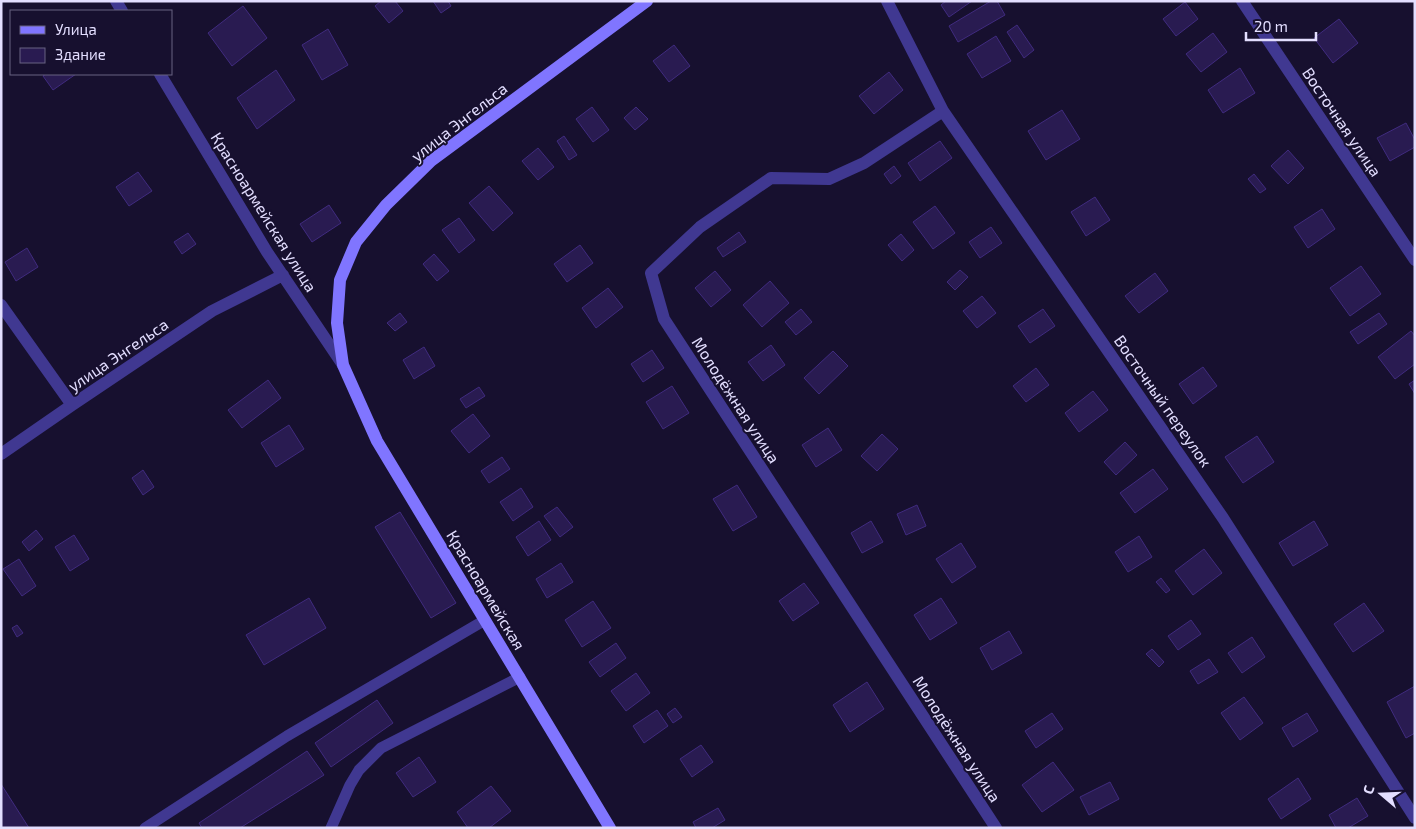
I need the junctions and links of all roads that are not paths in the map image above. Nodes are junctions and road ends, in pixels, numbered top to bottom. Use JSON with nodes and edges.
{"nodes":[{"id":1,"x":647,"y":1,"type":"edge"},
{"id":2,"x":887,"y":1,"type":"edge"},
{"id":3,"x":1242,"y":1,"type":"edge"},
{"id":4,"x":161,"y":75,"type":"edge"},
{"id":5,"x":943,"y":111,"type":"junction"},
{"id":6,"x":1415,"y":260,"type":"edge"},
{"id":7,"x":283,"y":275,"type":"junction"},
{"id":8,"x":1,"y":305,"type":"edge"},
{"id":9,"x":344,"y":365,"type":"junction"},
{"id":10,"x":72,"y":405,"type":"junction"},
{"id":11,"x":1,"y":454,"type":"edge"},
{"id":12,"x":485,"y":620,"type":"junction"},
{"id":13,"x":520,"y":677,"type":"junction"},
{"id":14,"x":1415,"y":818,"type":"edge"},
{"id":15,"x":145,"y":828,"type":"edge"},
{"id":16,"x":331,"y":828,"type":"edge"},
{"id":17,"x":610,"y":828,"type":"edge"},
{"id":18,"x":996,"y":828,"type":"edge"}],
"edges":[{"from":1,"to":9,"type":"street","name":"улица Энгельса"},
{"from":2,"to":5,"type":"street","name":"Восточный переулок"},
{"from":3,"to":6,"type":"street","name":"Восточная улица"},
{"from":4,"to":7,"type":"street","name":"Красноармейская улица"},
{"from":5,"to":14,"type":"street","name":"Восточный переулок"},
{"from":5,"to":18,"type":"street","name":"Молодёжная улица"},
{"from":7,"to":9,"type":"street","name":"Красноармейская улица"},
{"from":7,"to":10,"type":"street","name":"улица Энгельса"},
{"from":8,"to":10,"type":"street"},
{"from":9,"to":12,"type":"street","name":"Красноармейская"},
{"from":10,"to":11,"type":"street","name":"улица Энгельса"},
{"from":12,"to":13,"type":"street","name":"Красноармейская"},
{"from":12,"to":15,"type":"lane"},
{"from":13,"to":16,"type":"lane"},
{"from":13,"to":17,"type":"street","name":"Красноармейская"}]}
